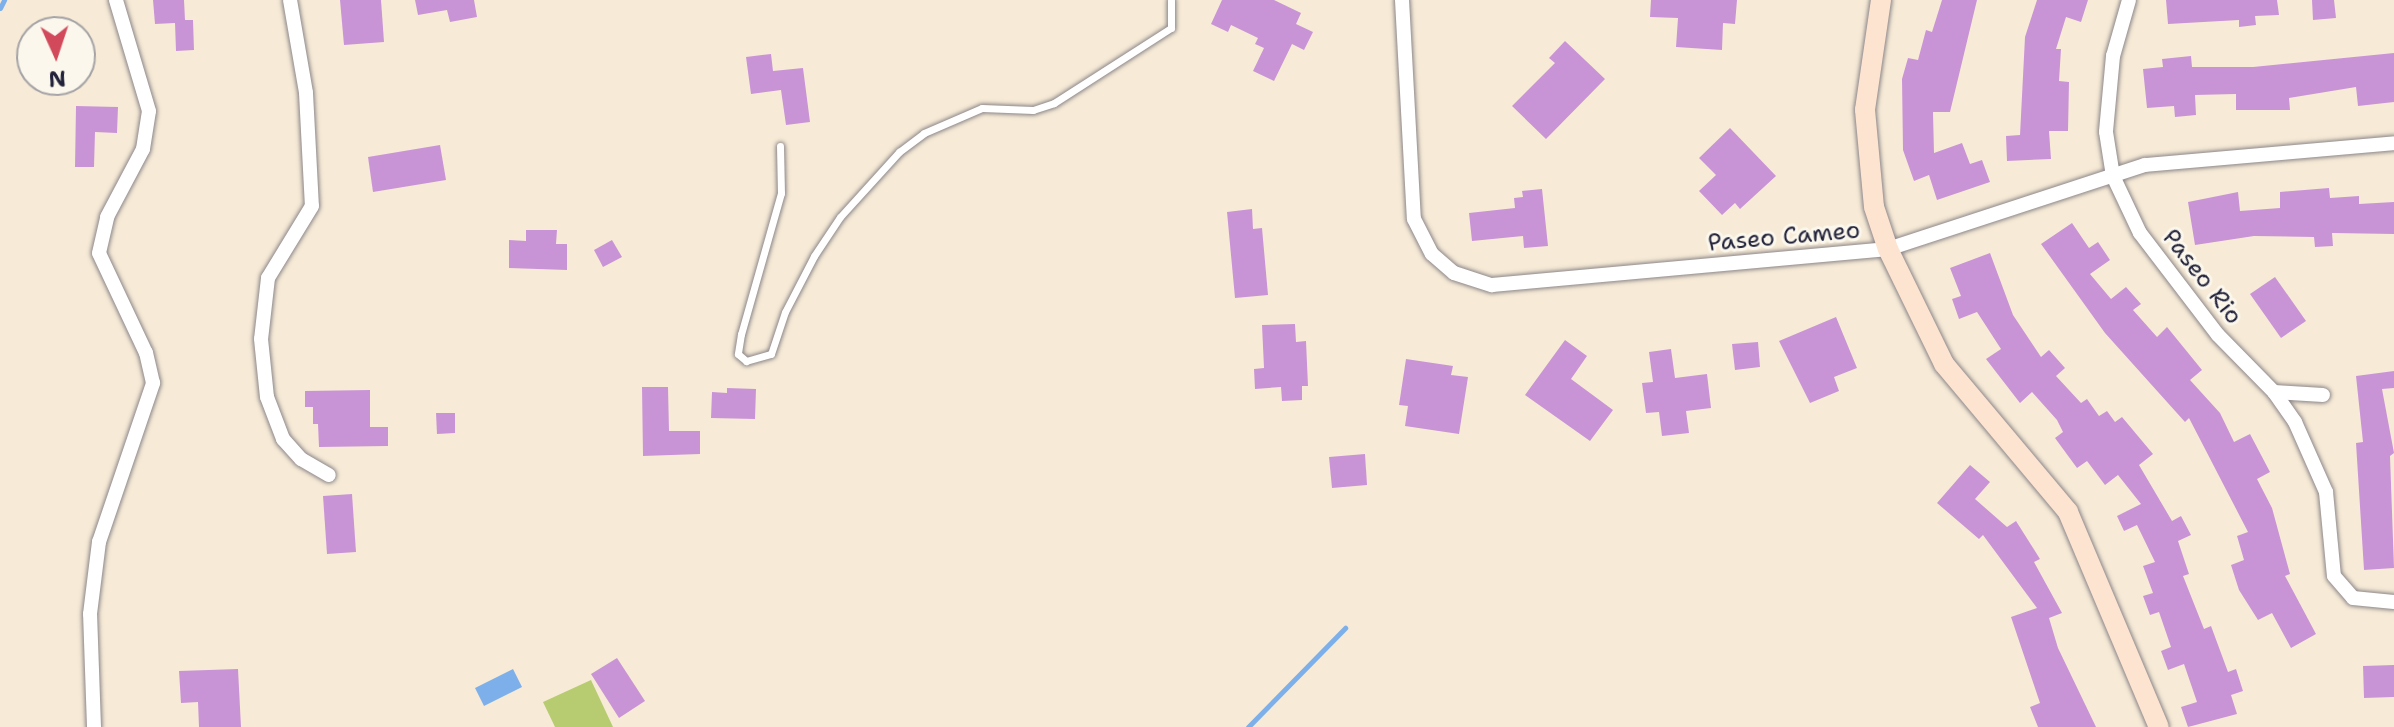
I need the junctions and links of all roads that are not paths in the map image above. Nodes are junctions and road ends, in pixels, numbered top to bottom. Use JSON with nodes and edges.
{"nodes":[{"id":1,"x":116,"y":0,"type":"edge"},
{"id":2,"x":290,"y":0,"type":"edge"},
{"id":3,"x":1171,"y":0,"type":"edge"},
{"id":4,"x":1402,"y":0,"type":"edge"},
{"id":5,"x":1881,"y":0,"type":"edge"},
{"id":6,"x":2129,"y":0,"type":"edge"},
{"id":7,"x":2394,"y":143,"type":"edge"},
{"id":8,"x":780,"y":146,"type":"dead end"},
{"id":9,"x":2113,"y":176,"type":"junction"},
{"id":10,"x":1888,"y":249,"type":"junction"},
{"id":11,"x":2274,"y":392,"type":"junction"},
{"id":12,"x":2323,"y":395,"type":"dead end"},
{"id":13,"x":329,"y":475,"type":"dead end"},
{"id":14,"x":2394,"y":602,"type":"edge"},
{"id":15,"x":94,"y":727,"type":"edge"},
{"id":16,"x":2159,"y":727,"type":"edge"}],
"edges":[{"from":1,"to":15,"type":"street"},
{"from":2,"to":13,"type":"street"},
{"from":3,"to":8,"type":"lane"},
{"from":4,"to":10,"type":"street","name":"Paseo Cameo"},
{"from":5,"to":10,"type":"street"},
{"from":6,"to":9,"type":"street"},
{"from":7,"to":9,"type":"street","name":"Paseo Cameo"},
{"from":9,"to":10,"type":"street","name":"Paseo Cameo"},
{"from":9,"to":11,"type":"street","name":"Paseo Rio"},
{"from":10,"to":16,"type":"street"},
{"from":11,"to":12,"type":"street"},
{"from":11,"to":14,"type":"street","name":"Paseo Rio"}]}
